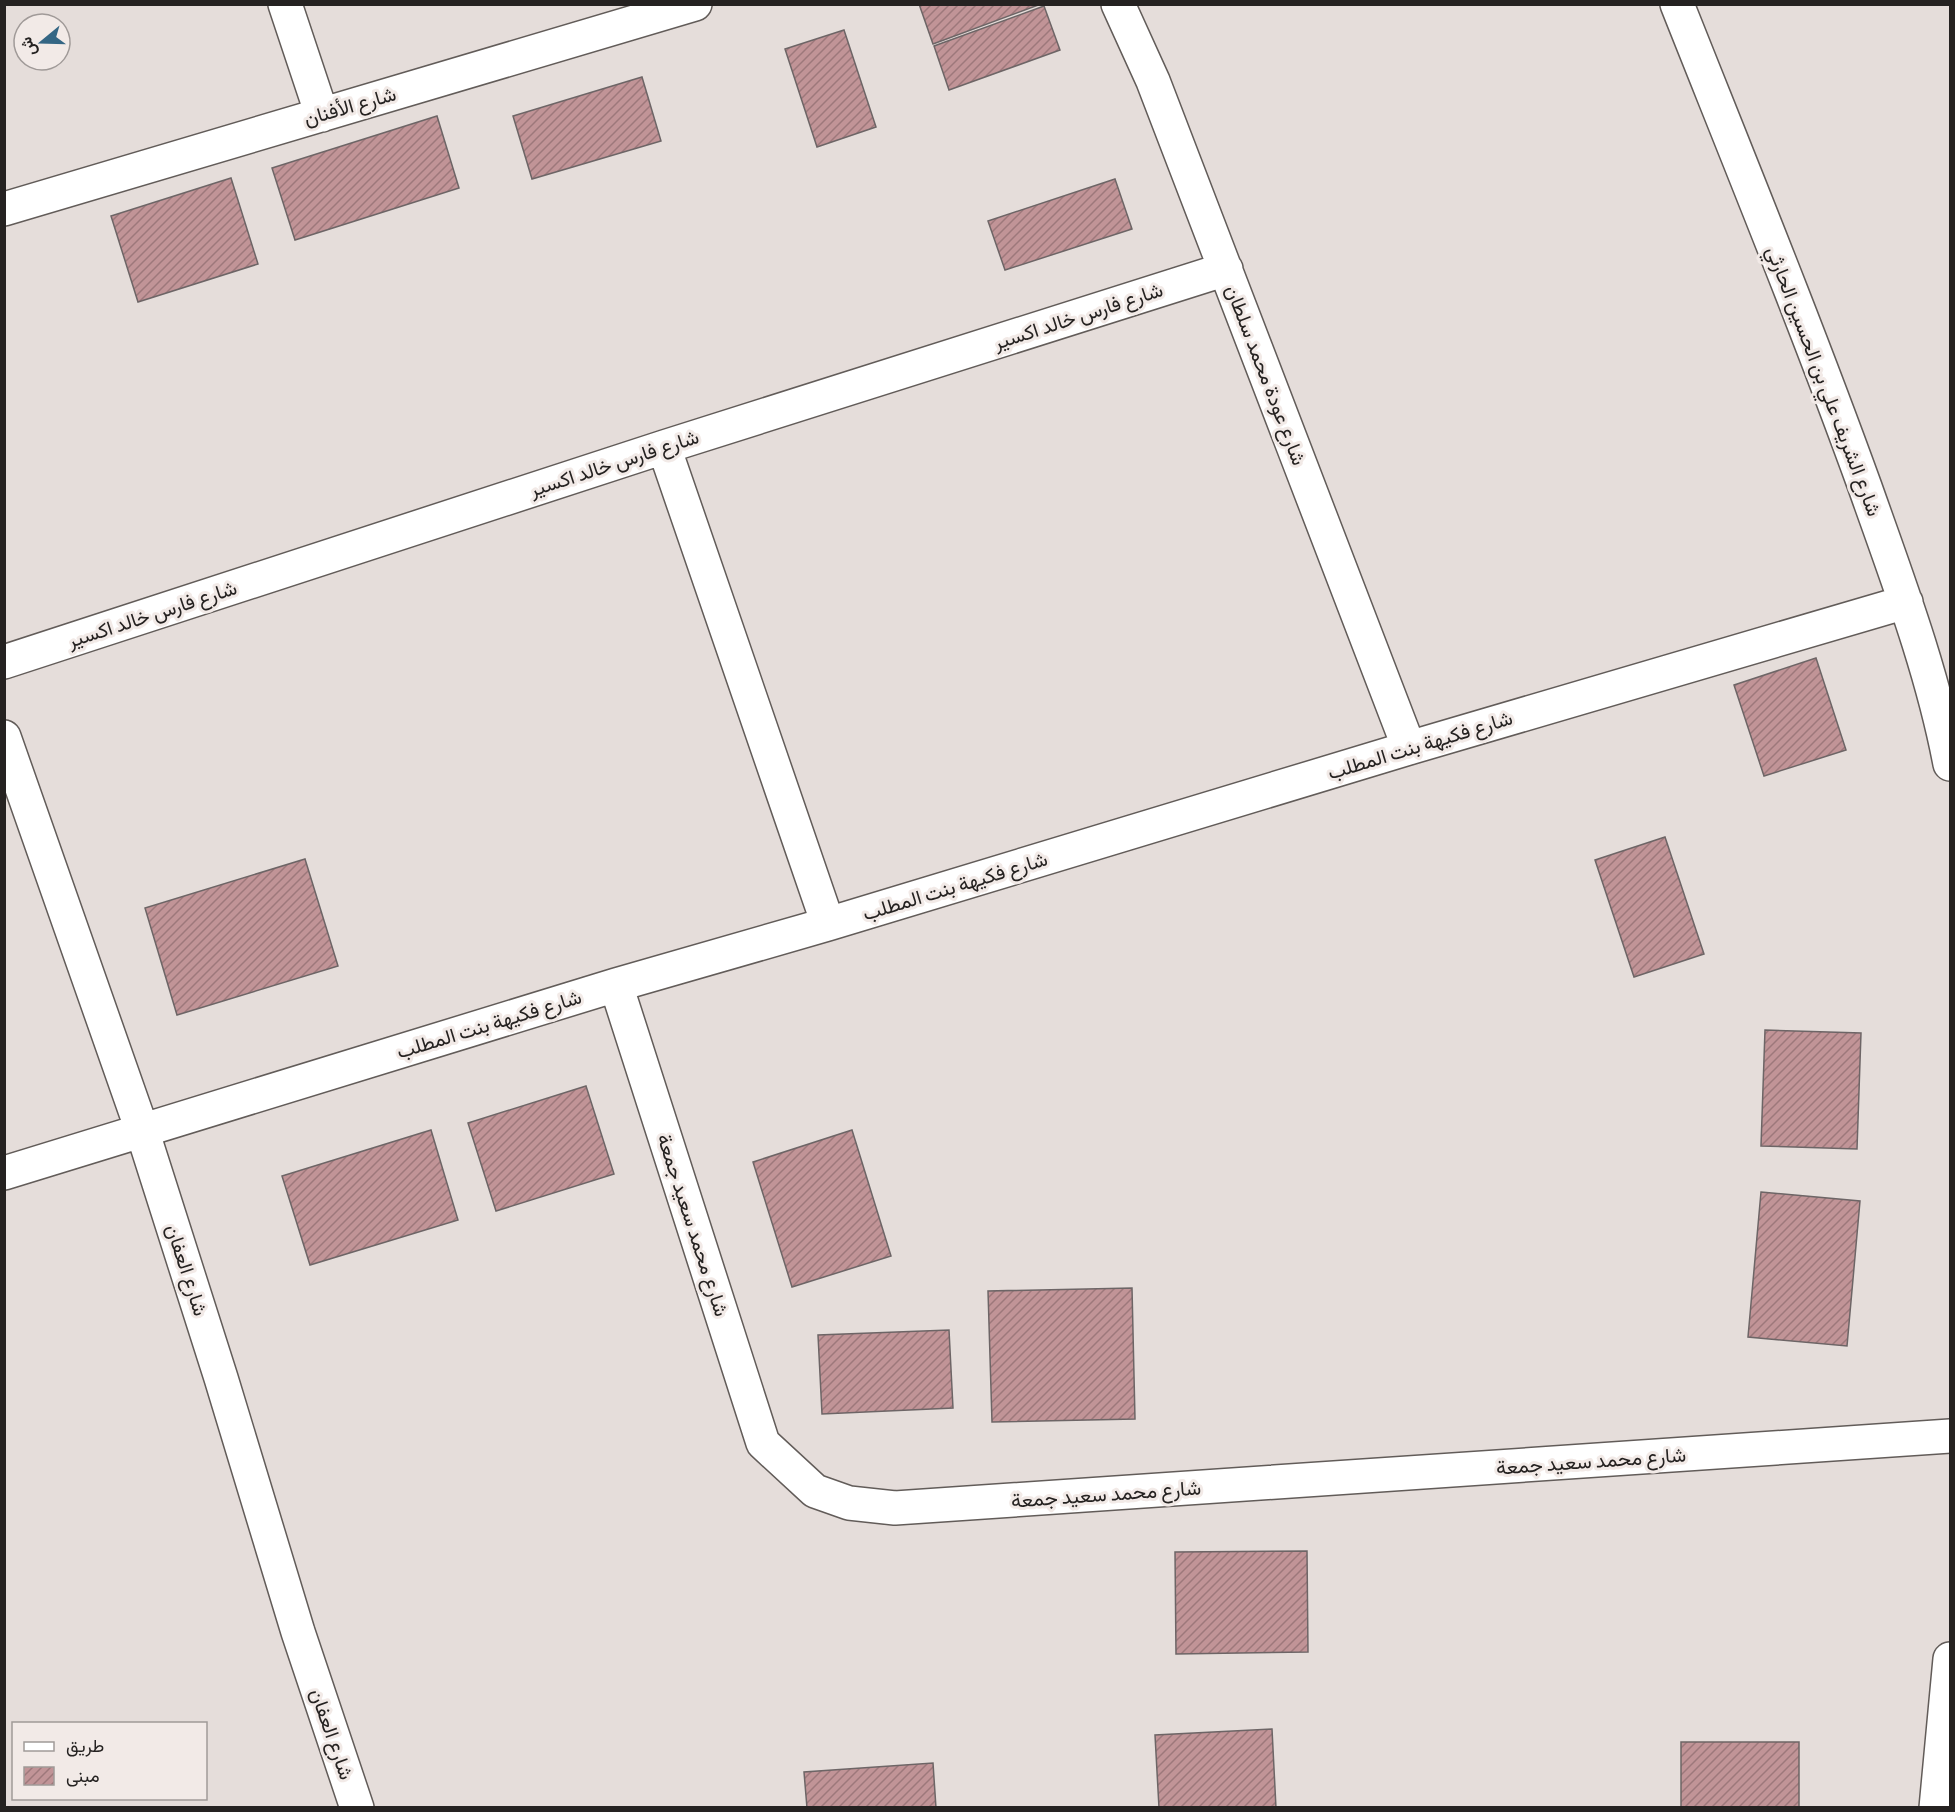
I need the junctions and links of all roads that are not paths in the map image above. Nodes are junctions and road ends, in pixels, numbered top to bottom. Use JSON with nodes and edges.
{"nodes":[{"id":1,"x":285,"y":4,"type":"edge"},
{"id":2,"x":695,"y":4,"type":"edge"},
{"id":3,"x":1118,"y":4,"type":"edge"},
{"id":4,"x":1677,"y":4,"type":"edge"},
{"id":5,"x":621,"y":15,"type":"edge"},
{"id":6,"x":322,"y":115,"type":"junction"},
{"id":7,"x":4,"y":209,"type":"edge"},
{"id":8,"x":1226,"y":269,"type":"junction"},
{"id":9,"x":664,"y":447,"type":"junction"},
{"id":10,"x":1906,"y":602,"type":"junction"},
{"id":11,"x":4,"y":662,"type":"edge"},
{"id":12,"x":4,"y":737,"type":"edge"},
{"id":13,"x":1409,"y":748,"type":"junction"},
{"id":14,"x":1950,"y":764,"type":"edge"},
{"id":15,"x":828,"y":924,"type":"junction"},
{"id":16,"x":616,"y":985,"type":"junction"},
{"id":17,"x":142,"y":1130,"type":"junction"},
{"id":18,"x":4,"y":1173,"type":"edge"},
{"id":19,"x":1950,"y":1436,"type":"edge"},
{"id":20,"x":1950,"y":1659,"type":"edge"},
{"id":21,"x":357,"y":1808,"type":"edge"},
{"id":22,"x":1936,"y":1808,"type":"edge"}],
"edges":[{"from":1,"to":6,"type":"street"},
{"from":2,"to":5,"type":"street","name":"شارع الأفنان"},
{"from":3,"to":8,"type":"street","name":"شارع عودة محمد سلطان"},
{"from":4,"to":10,"type":"street","name":"شارع الشريف علي بن الحسين الحارثي"},
{"from":5,"to":6,"type":"street","name":"شارع الأفنان"},
{"from":6,"to":7,"type":"street","name":"شارع الأفنان"},
{"from":8,"to":9,"type":"street","name":"شارع فارس خالد اكسير"},
{"from":8,"to":13,"type":"street","name":"شارع عودة محمد سلطان"},
{"from":9,"to":11,"type":"street","name":"شارع فارس خالد اكسير"},
{"from":9,"to":15,"type":"street"},
{"from":10,"to":13,"type":"street","name":"شارع فكيهة بنت المطلب"},
{"from":10,"to":14,"type":"street","name":"شارع الشريف علي بن الحسين الحارثي"},
{"from":12,"to":17,"type":"street","name":"شارع العفان"},
{"from":13,"to":15,"type":"street","name":"شارع فكيهة بنت المطلب"},
{"from":15,"to":16,"type":"street","name":"شارع فكيهة بنت المطلب"},
{"from":16,"to":17,"type":"street","name":"شارع فكيهة بنت المطلب"},
{"from":16,"to":19,"type":"street","name":"شارع محمد سعيد جمعة"},
{"from":17,"to":18,"type":"street","name":"شارع فكيهة بنت المطلب"},
{"from":17,"to":21,"type":"street","name":"شارع العفان"},
{"from":20,"to":22,"type":"street"}]}
